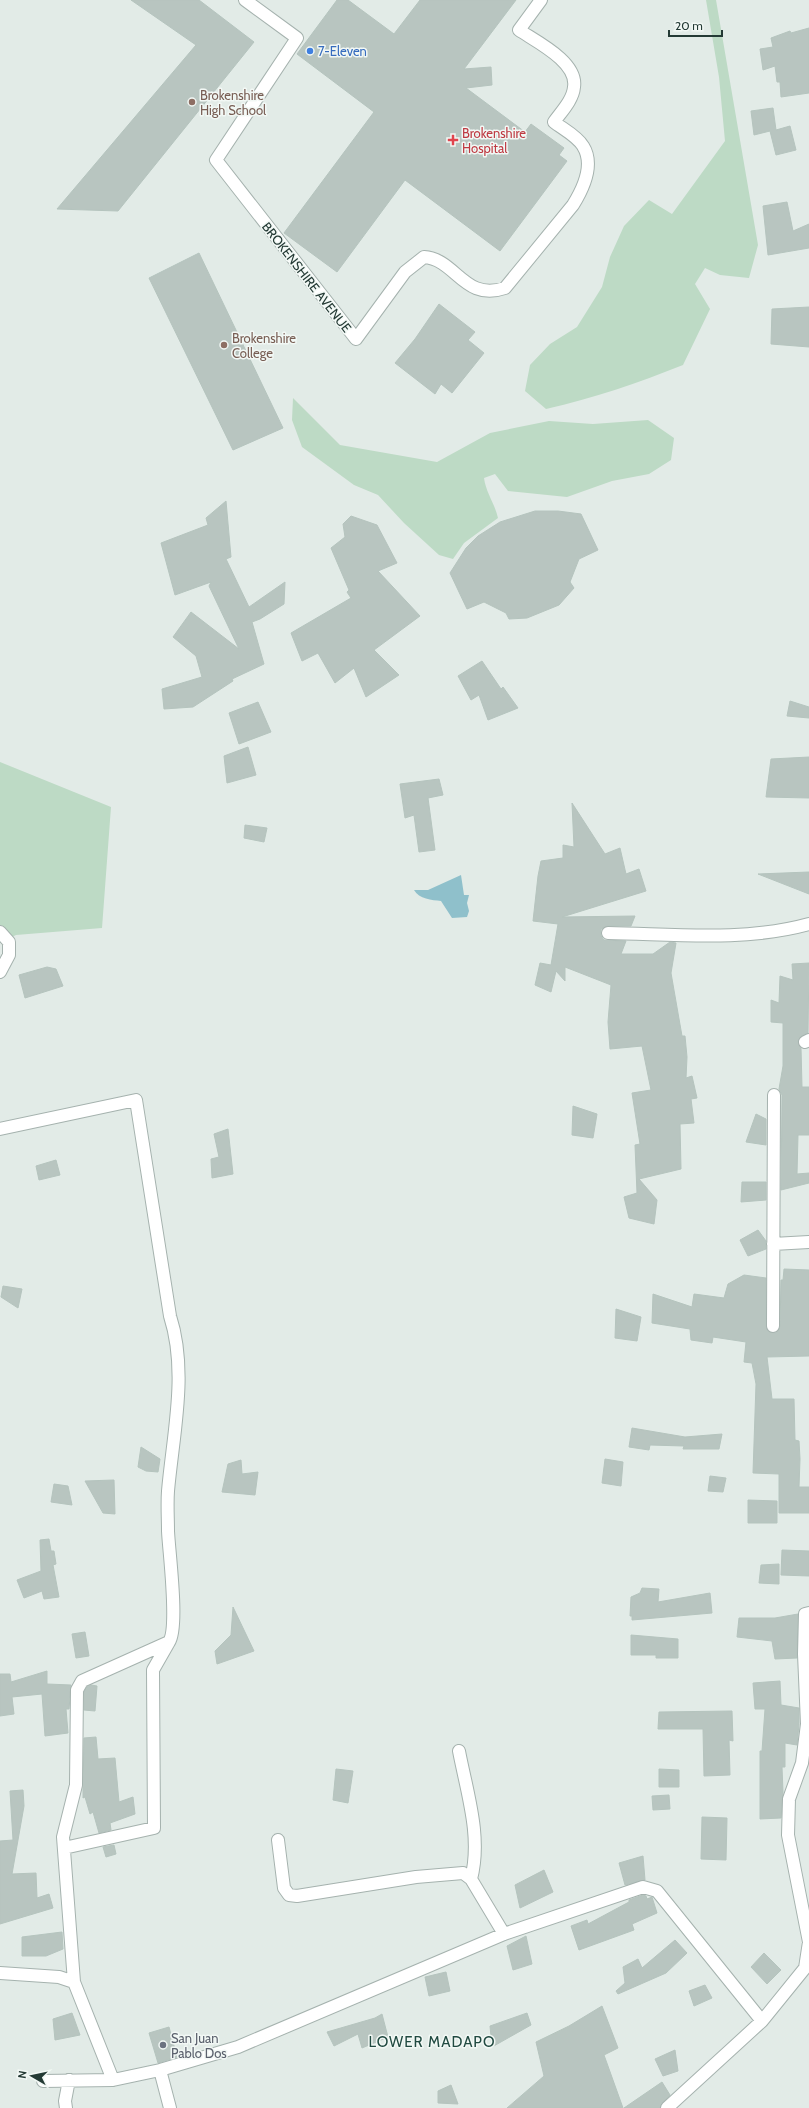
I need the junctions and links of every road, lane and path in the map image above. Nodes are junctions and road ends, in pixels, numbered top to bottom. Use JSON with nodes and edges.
{"nodes":[{"id":1,"x":245,"y":0,"type":"edge"},
{"id":2,"x":541,"y":0,"type":"edge"},
{"id":3,"x":809,"y":924,"type":"edge"},
{"id":4,"x":0,"y":932,"type":"edge"},
{"id":5,"x":608,"y":933,"type":"dead end"},
{"id":6,"x":0,"y":972,"type":"edge"},
{"id":7,"x":774,"y":1095,"type":"dead end"},
{"id":8,"x":0,"y":1129,"type":"edge"},
{"id":9,"x":809,"y":1242,"type":"edge"},
{"id":10,"x":773,"y":1244,"type":"junction"},
{"id":11,"x":773,"y":1326,"type":"dead end"},
{"id":12,"x":809,"y":1613,"type":"edge"},
{"id":13,"x":169,"y":1642,"type":"junction"},
{"id":14,"x":459,"y":1751,"type":"dead end"},
{"id":15,"x":278,"y":1840,"type":"dead end"},
{"id":16,"x":64,"y":1848,"type":"junction"},
{"id":17,"x":471,"y":1879,"type":"junction"},
{"id":18,"x":504,"y":1934,"type":"junction"},
{"id":19,"x":0,"y":1973,"type":"edge"},
{"id":20,"x":74,"y":1982,"type":"junction"},
{"id":21,"x":762,"y":2021,"type":"junction"},
{"id":22,"x":160,"y":2070,"type":"junction"},
{"id":23,"x":69,"y":2080,"type":"junction"},
{"id":24,"x":113,"y":2080,"type":"junction"},
{"id":25,"x":43,"y":2081,"type":"dead end"},
{"id":26,"x":66,"y":2108,"type":"edge"},
{"id":27,"x":170,"y":2108,"type":"edge"},
{"id":28,"x":667,"y":2108,"type":"edge"}],
"edges":[{"from":1,"to":2,"type":"street","name":"BROKENSHIRE AVENUE"},
{"from":3,"to":5,"type":"street"},
{"from":4,"to":6,"type":"street"},
{"from":7,"to":10,"type":"street"},
{"from":8,"to":13,"type":"street"},
{"from":9,"to":10,"type":"street"},
{"from":10,"to":11,"type":"street"},
{"from":12,"to":21,"type":"street"},
{"from":13,"to":16,"type":"street"},
{"from":13,"to":16,"type":"street"},
{"from":14,"to":17,"type":"street"},
{"from":15,"to":17,"type":"street"},
{"from":16,"to":20,"type":"street"},
{"from":17,"to":18,"type":"street"},
{"from":18,"to":21,"type":"street"},
{"from":18,"to":22,"type":"street"},
{"from":19,"to":20,"type":"street"},
{"from":20,"to":24,"type":"street"},
{"from":21,"to":28,"type":"street"},
{"from":22,"to":24,"type":"street"},
{"from":22,"to":27,"type":"street"},
{"from":23,"to":24,"type":"street"},
{"from":23,"to":25,"type":"street"},
{"from":23,"to":26,"type":"street"}]}
